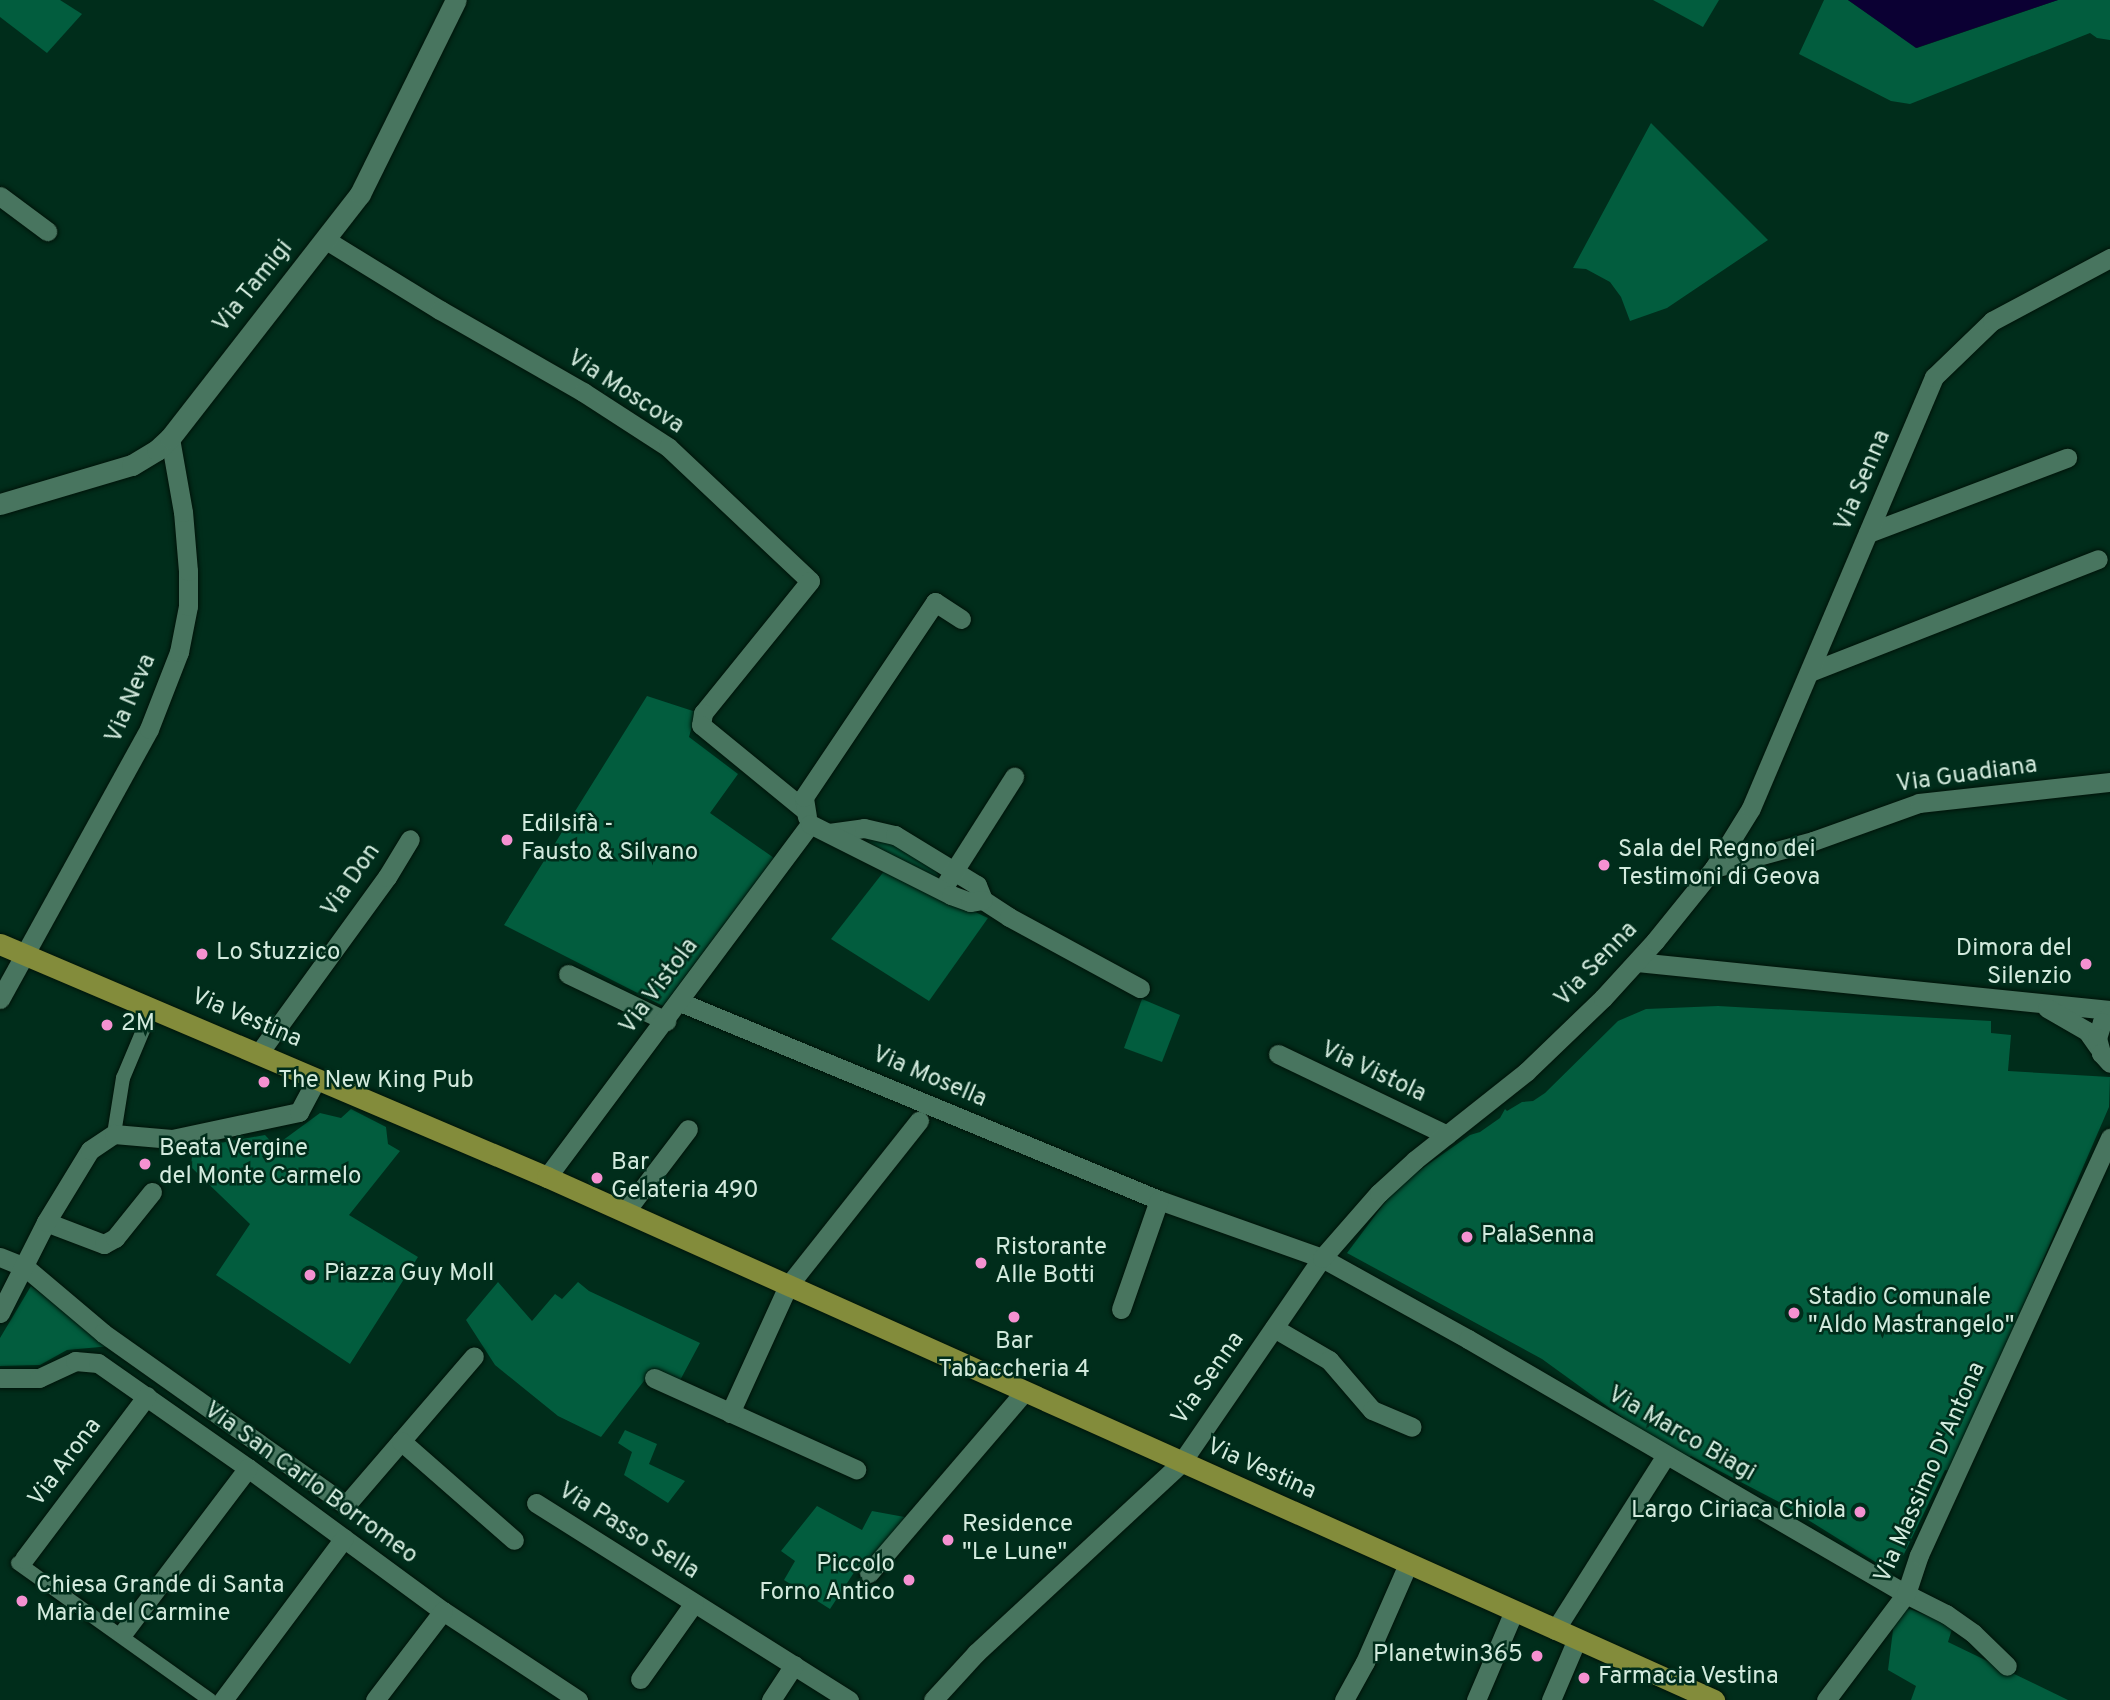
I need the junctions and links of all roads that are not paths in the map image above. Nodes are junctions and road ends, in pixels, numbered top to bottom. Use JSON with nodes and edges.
{"nodes":[{"id":1,"x":456,"y":0,"type":"edge"},
{"id":2,"x":0,"y":196,"type":"edge"},
{"id":3,"x":47,"y":231,"type":"dead end"},
{"id":4,"x":326,"y":240,"type":"junction"},
{"id":5,"x":2110,"y":258,"type":"edge"},
{"id":6,"x":170,"y":438,"type":"junction"},
{"id":7,"x":2067,"y":458,"type":"dead end"},
{"id":8,"x":0,"y":504,"type":"edge"},
{"id":9,"x":1868,"y":533,"type":"junction"},
{"id":10,"x":2098,"y":559,"type":"dead end"},
{"id":11,"x":961,"y":619,"type":"dead end"},
{"id":12,"x":1810,"y":672,"type":"junction"},
{"id":13,"x":1014,"y":777,"type":"dead end"},
{"id":14,"x":2110,"y":782,"type":"edge"},
{"id":15,"x":807,"y":817,"type":"junction"},
{"id":16,"x":829,"y":833,"type":"junction"},
{"id":17,"x":410,"y":839,"type":"dead end"},
{"id":18,"x":1714,"y":868,"type":"junction"},
{"id":19,"x":953,"y":872,"type":"junction"},
{"id":20,"x":942,"y":891,"type":"junction"},
{"id":21,"x":983,"y":900,"type":"junction"},
{"id":22,"x":0,"y":944,"type":"edge"},
{"id":23,"x":26,"y":955,"type":"junction"},
{"id":24,"x":1637,"y":962,"type":"junction"},
{"id":25,"x":568,"y":974,"type":"dead end"},
{"id":26,"x":1140,"y":988,"type":"dead end"},
{"id":27,"x":0,"y":999,"type":"edge"},
{"id":28,"x":680,"y":1002,"type":"junction"},
{"id":29,"x":2040,"y":1004,"type":"junction"},
{"id":30,"x":152,"y":1009,"type":"junction"},
{"id":31,"x":2110,"y":1010,"type":"edge"},
{"id":32,"x":2110,"y":1016,"type":"edge"},
{"id":33,"x":666,"y":1021,"type":"junction"},
{"id":34,"x":2098,"y":1047,"type":"junction"},
{"id":35,"x":259,"y":1053,"type":"junction"},
{"id":36,"x":1278,"y":1054,"type":"dead end"},
{"id":37,"x":2110,"y":1063,"type":"edge"},
{"id":38,"x":317,"y":1078,"type":"junction"},
{"id":39,"x":919,"y":1121,"type":"dead end"},
{"id":40,"x":688,"y":1129,"type":"dead end"},
{"id":41,"x":114,"y":1134,"type":"junction"},
{"id":42,"x":1447,"y":1135,"type":"junction"},
{"id":43,"x":2110,"y":1138,"type":"edge"},
{"id":44,"x":547,"y":1177,"type":"junction"},
{"id":45,"x":152,"y":1192,"type":"dead end"},
{"id":46,"x":1158,"y":1200,"type":"junction"},
{"id":47,"x":625,"y":1212,"type":"junction"},
{"id":48,"x":46,"y":1222,"type":"junction"},
{"id":49,"x":0,"y":1257,"type":"edge"},
{"id":50,"x":1322,"y":1258,"type":"junction"},
{"id":51,"x":25,"y":1267,"type":"junction"},
{"id":52,"x":788,"y":1286,"type":"junction"},
{"id":53,"x":1121,"y":1309,"type":"dead end"},
{"id":54,"x":0,"y":1313,"type":"edge"},
{"id":55,"x":1274,"y":1328,"type":"junction"},
{"id":56,"x":474,"y":1356,"type":"dead end"},
{"id":57,"x":0,"y":1378,"type":"edge"},
{"id":58,"x":654,"y":1378,"type":"dead end"},
{"id":59,"x":1024,"y":1392,"type":"junction"},
{"id":60,"x":146,"y":1396,"type":"junction"},
{"id":61,"x":730,"y":1413,"type":"junction"},
{"id":62,"x":1412,"y":1427,"type":"dead end"},
{"id":63,"x":401,"y":1441,"type":"junction"},
{"id":64,"x":1667,"y":1455,"type":"junction"},
{"id":65,"x":1181,"y":1463,"type":"junction"},
{"id":66,"x":248,"y":1468,"type":"junction"},
{"id":67,"x":856,"y":1469,"type":"dead end"},
{"id":68,"x":536,"y":1503,"type":"dead end"},
{"id":69,"x":344,"y":1538,"type":"junction"},
{"id":70,"x":514,"y":1540,"type":"dead end"},
{"id":71,"x":21,"y":1561,"type":"joint"},
{"id":72,"x":1408,"y":1564,"type":"junction"},
{"id":73,"x":869,"y":1573,"type":"dead end"},
{"id":74,"x":1906,"y":1594,"type":"junction"},
{"id":75,"x":694,"y":1603,"type":"junction"},
{"id":76,"x":443,"y":1611,"type":"junction"},
{"id":77,"x":1514,"y":1611,"type":"junction"},
{"id":78,"x":1555,"y":1630,"type":"junction"},
{"id":79,"x":122,"y":1635,"type":"junction"},
{"id":80,"x":1577,"y":1639,"type":"junction"},
{"id":81,"x":794,"y":1665,"type":"junction"},
{"id":82,"x":2007,"y":1666,"type":"dead end"},
{"id":83,"x":640,"y":1679,"type":"dead end"},
{"id":84,"x":1691,"y":1695,"type":"edge"},
{"id":85,"x":210,"y":1700,"type":"edge"},
{"id":86,"x":223,"y":1700,"type":"edge"},
{"id":87,"x":375,"y":1700,"type":"edge"},
{"id":88,"x":578,"y":1700,"type":"edge"},
{"id":89,"x":771,"y":1700,"type":"edge"},
{"id":90,"x":849,"y":1700,"type":"edge"},
{"id":91,"x":933,"y":1700,"type":"edge"},
{"id":92,"x":1344,"y":1700,"type":"edge"},
{"id":93,"x":1476,"y":1700,"type":"edge"},
{"id":94,"x":1551,"y":1700,"type":"edge"},
{"id":95,"x":1714,"y":1700,"type":"edge"},
{"id":96,"x":1826,"y":1700,"type":"edge"}],
"edges":[{"from":1,"to":4,"type":"street","name":"Via Tamigi"},
{"from":2,"to":3,"type":"street"},
{"from":4,"to":6,"type":"street","name":"Via Tamigi"},
{"from":4,"to":15,"type":"street","name":"Via Moscova"},
{"from":5,"to":9,"type":"street","name":"Via Senna"},
{"from":6,"to":8,"type":"street","name":"Via Tamigi"},
{"from":6,"to":23,"type":"street","name":"Via Neva"},
{"from":7,"to":9,"type":"street"},
{"from":9,"to":12,"type":"street","name":"Via Senna"},
{"from":10,"to":12,"type":"street"},
{"from":11,"to":15,"type":"street","name":"Via Vistola"},
{"from":12,"to":18,"type":"street","name":"Via Senna"},
{"from":13,"to":19,"type":"street"},
{"from":14,"to":18,"type":"street","name":"Via Guadiana"},
{"from":15,"to":16,"type":"street"},
{"from":15,"to":28,"type":"street","name":"Via Vistola"},
{"from":16,"to":19,"type":"street"},
{"from":16,"to":20,"type":"street"},
{"from":17,"to":35,"type":"street","name":"Via Don"},
{"from":18,"to":24,"type":"street","name":"Via Senna"},
{"from":19,"to":20,"type":"street"},
{"from":19,"to":21,"type":"street"},
{"from":20,"to":21,"type":"street"},
{"from":21,"to":26,"type":"street"},
{"from":22,"to":23,"type":"main road","name":"Via Vestina"},
{"from":23,"to":27,"type":"street","name":"Via Neva"},
{"from":23,"to":30,"type":"main road","name":"Via Vestina"},
{"from":24,"to":29,"type":"street"},
{"from":24,"to":42,"type":"street","name":"Via Senna"},
{"from":25,"to":33,"type":"street"},
{"from":28,"to":33,"type":"street","name":"Via Vistola"},
{"from":28,"to":46,"type":"street","name":"Via Mosella"},
{"from":29,"to":31,"type":"street"},
{"from":29,"to":34,"type":"street"},
{"from":30,"to":35,"type":"main road","name":"Via Vestina"},
{"from":30,"to":41,"type":"street"},
{"from":32,"to":34,"type":"street"},
{"from":33,"to":44,"type":"street","name":"Via Vistola"},
{"from":34,"to":37,"type":"street"},
{"from":35,"to":38,"type":"main road","name":"Via Vestina"},
{"from":36,"to":42,"type":"street","name":"Via Vistola"},
{"from":38,"to":41,"type":"street"},
{"from":38,"to":44,"type":"main road","name":"Via Vestina"},
{"from":39,"to":52,"type":"street"},
{"from":40,"to":47,"type":"street"},
{"from":41,"to":48,"type":"street"},
{"from":42,"to":50,"type":"street","name":"Via Senna"},
{"from":43,"to":74,"type":"street","name":"Via Massimo D'Antona"},
{"from":44,"to":47,"type":"main road","name":"Via Vestina"},
{"from":45,"to":48,"type":"street"},
{"from":46,"to":50,"type":"street","name":"Via Mosella"},
{"from":46,"to":53,"type":"street"},
{"from":47,"to":52,"type":"main road","name":"Via Vestina"},
{"from":48,"to":51,"type":"street"},
{"from":49,"to":51,"type":"street"},
{"from":50,"to":55,"type":"street","name":"Via Senna"},
{"from":50,"to":64,"type":"street","name":"Via Marco Biagi"},
{"from":51,"to":54,"type":"street"},
{"from":51,"to":63,"type":"street"},
{"from":52,"to":59,"type":"main road","name":"Via Vestina"},
{"from":52,"to":61,"type":"street"},
{"from":55,"to":62,"type":"street"},
{"from":55,"to":65,"type":"street","name":"Via Senna"},
{"from":56,"to":63,"type":"street"},
{"from":57,"to":60,"type":"street","name":"Via San Carlo Borromeo"},
{"from":58,"to":61,"type":"street"},
{"from":59,"to":65,"type":"main road","name":"Via Vestina"},
{"from":59,"to":73,"type":"street"},
{"from":60,"to":66,"type":"street","name":"Via San Carlo Borromeo"},
{"from":60,"to":71,"type":"street","name":"Via Arona"},
{"from":61,"to":67,"type":"street"},
{"from":63,"to":70,"type":"street"},
{"from":64,"to":74,"type":"street","name":"Via Marco Biagi"},
{"from":64,"to":78,"type":"street"},
{"from":65,"to":72,"type":"main road","name":"Via Vestina"},
{"from":65,"to":91,"type":"street","name":"Via Senna"},
{"from":66,"to":69,"type":"street","name":"Via San Carlo Borromeo"},
{"from":66,"to":79,"type":"street"},
{"from":68,"to":75,"type":"street","name":"Via Passo Sella"},
{"from":69,"to":76,"type":"street","name":"Via San Carlo Borromeo"},
{"from":69,"to":86,"type":"street"},
{"from":71,"to":79,"type":"street"},
{"from":72,"to":77,"type":"main road","name":"Via Vestina"},
{"from":72,"to":92,"type":"street"},
{"from":74,"to":82,"type":"street","name":"Via Marco Biagi"},
{"from":74,"to":96,"type":"street","name":"Via Massimo D'Antona"},
{"from":75,"to":81,"type":"street","name":"Via Passo Sella"},
{"from":75,"to":83,"type":"street","name":"Via Passo Sella"},
{"from":76,"to":87,"type":"street"},
{"from":76,"to":88,"type":"street","name":"Via San Carlo Borromeo"},
{"from":77,"to":78,"type":"main road","name":"Via Vestina"},
{"from":77,"to":93,"type":"street"},
{"from":78,"to":80,"type":"main road","name":"Via Vestina"},
{"from":79,"to":85,"type":"street"},
{"from":80,"to":84,"type":"main road","name":"Via Vestina"},
{"from":80,"to":94,"type":"street"},
{"from":81,"to":89,"type":"street"},
{"from":81,"to":90,"type":"street","name":"Via Passo Sella"},
{"from":84,"to":95,"type":"main road","name":"Via Vestina"}]}
